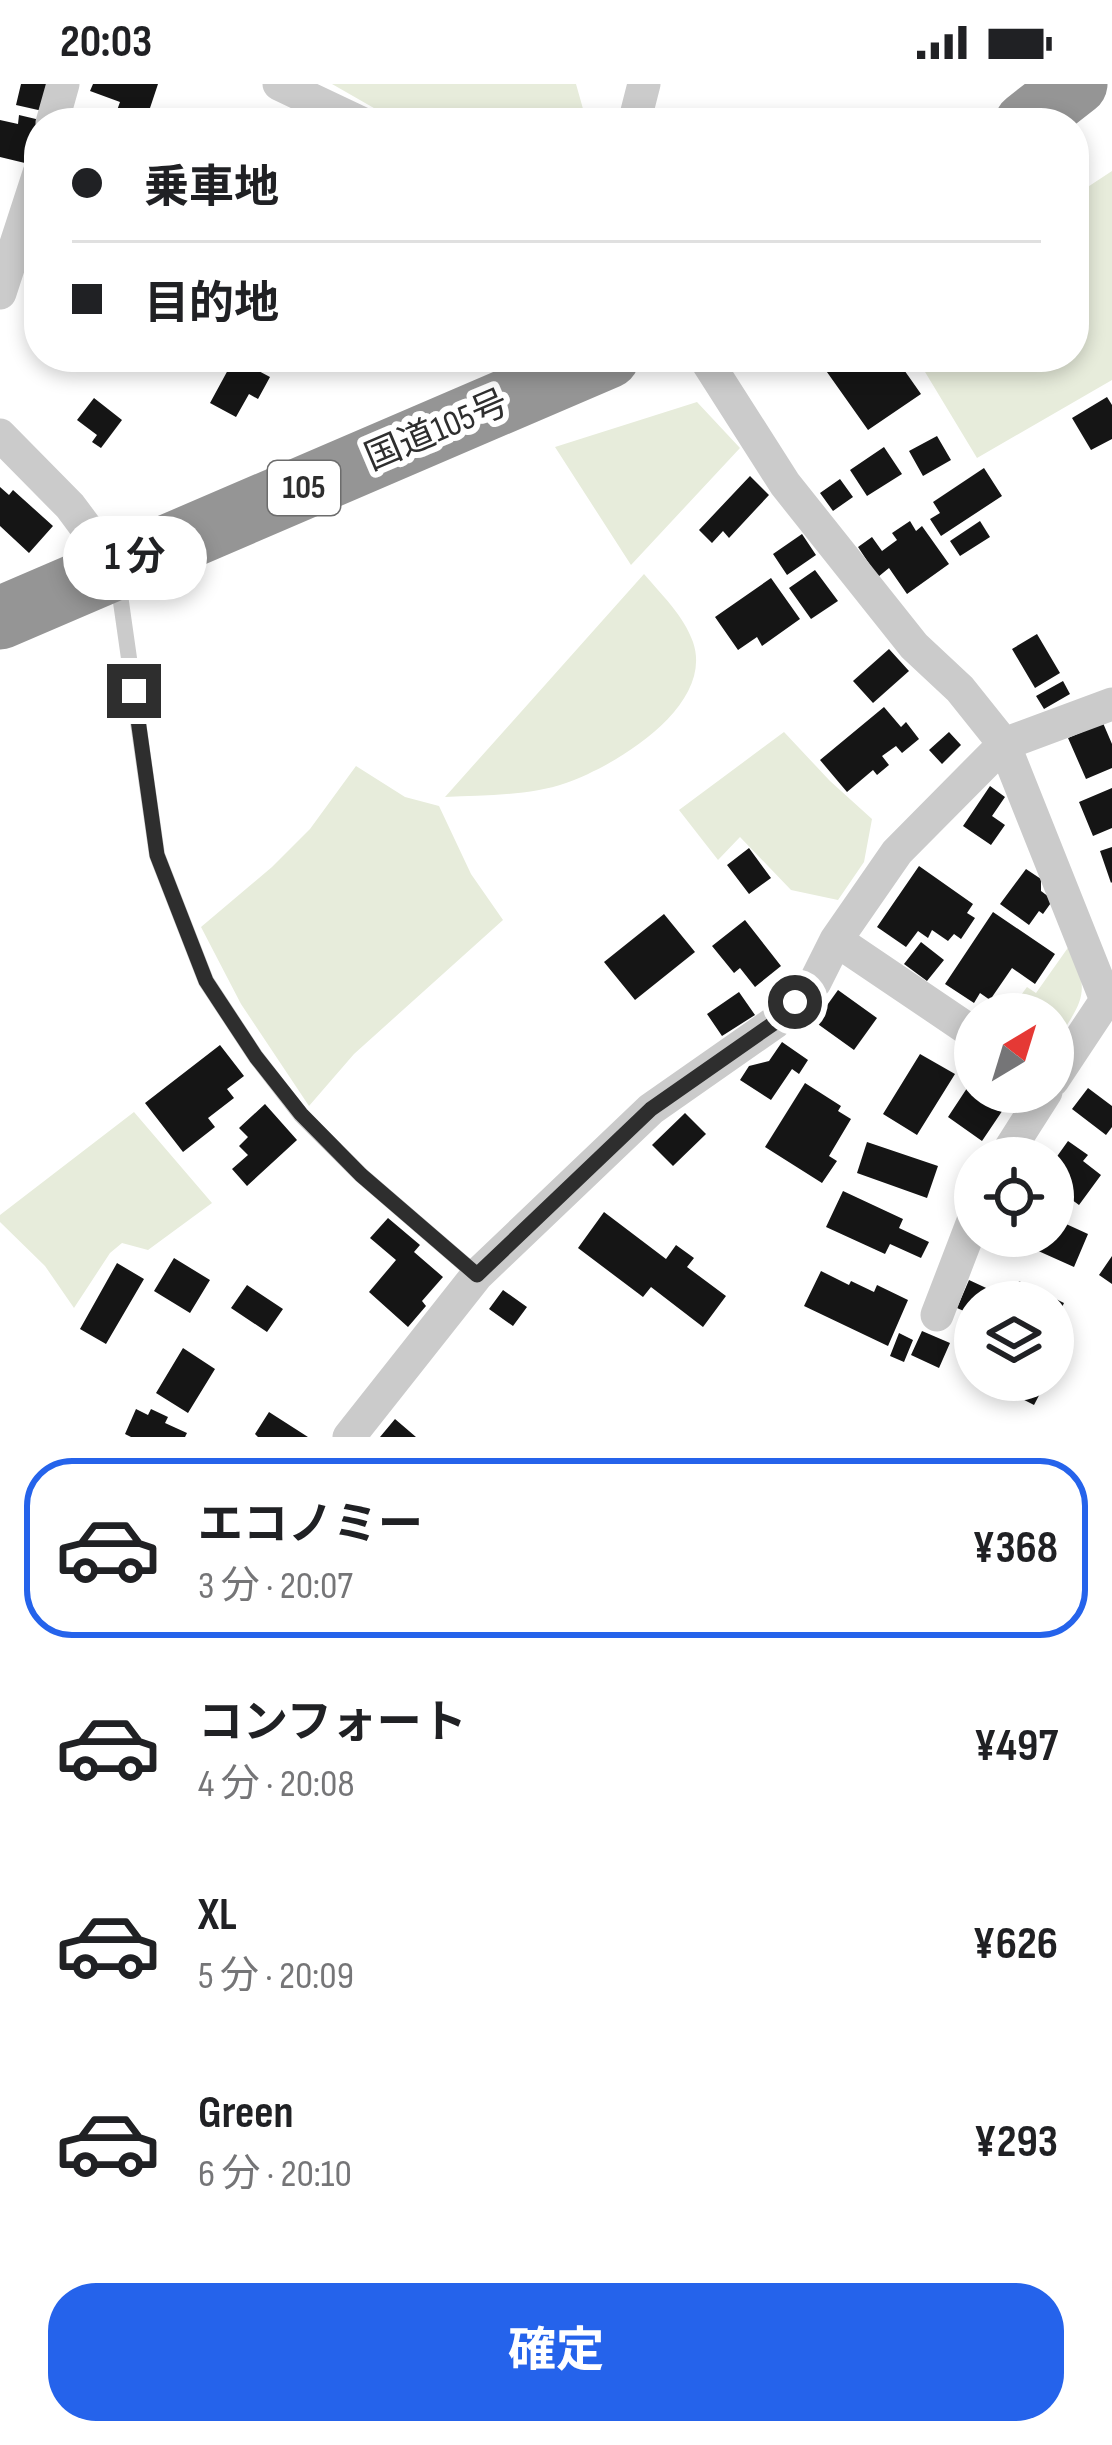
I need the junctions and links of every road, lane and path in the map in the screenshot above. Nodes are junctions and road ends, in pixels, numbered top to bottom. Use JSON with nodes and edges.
{"nodes":[{"id":1,"x":279,"y":84,"type":"edge"},
{"id":2,"x":1076,"y":84,"type":"edge"},
{"id":3,"x":329,"y":108,"type":"edge"},
{"id":4,"x":1045,"y":108,"type":"edge"},
{"id":5,"x":24,"y":219,"type":"edge"},
{"id":6,"x":0,"y":293,"type":"edge"},
{"id":7,"x":573,"y":372,"type":"edge"},
{"id":8,"x":714,"y":372,"type":"edge"},
{"id":9,"x":0,"y":435,"type":"edge"},
{"id":10,"x":116,"y":568,"type":"junction"},
{"id":11,"x":0,"y":618,"type":"edge"},
{"id":12,"x":1112,"y":704,"type":"edge"},
{"id":13,"x":1004,"y":744,"type":"junction"},
{"id":14,"x":836,"y":940,"type":"junction"},
{"id":15,"x":954,"y":1020,"type":"edge"},
{"id":16,"x":1074,"y":1049,"type":"edge"},
{"id":17,"x":959,"y":1257,"type":"edge"},
{"id":18,"x":477,"y":1275,"type":"junction"},
{"id":19,"x":937,"y":1315,"type":"dead end"},
{"id":20,"x":349,"y":1437,"type":"edge"}],
"edges":[{"from":1,"to":3,"type":"street"},
{"from":2,"to":4,"type":"highway"},
{"from":5,"to":6,"type":"street"},
{"from":7,"to":10,"type":"highway","name":"国道105号","number":"105"},
{"from":8,"to":13,"type":"street"},
{"from":9,"to":10,"type":"street"},
{"from":10,"to":11,"type":"highway","name":"国道105号","number":"105"},
{"from":10,"to":18,"type":"lane"},
{"from":12,"to":13,"type":"street"},
{"from":13,"to":14,"type":"street"},
{"from":13,"to":16,"type":"street"},
{"from":14,"to":15,"type":"street"},
{"from":14,"to":18,"type":"street"},
{"from":17,"to":19,"type":"street"},
{"from":18,"to":20,"type":"street"}]}
